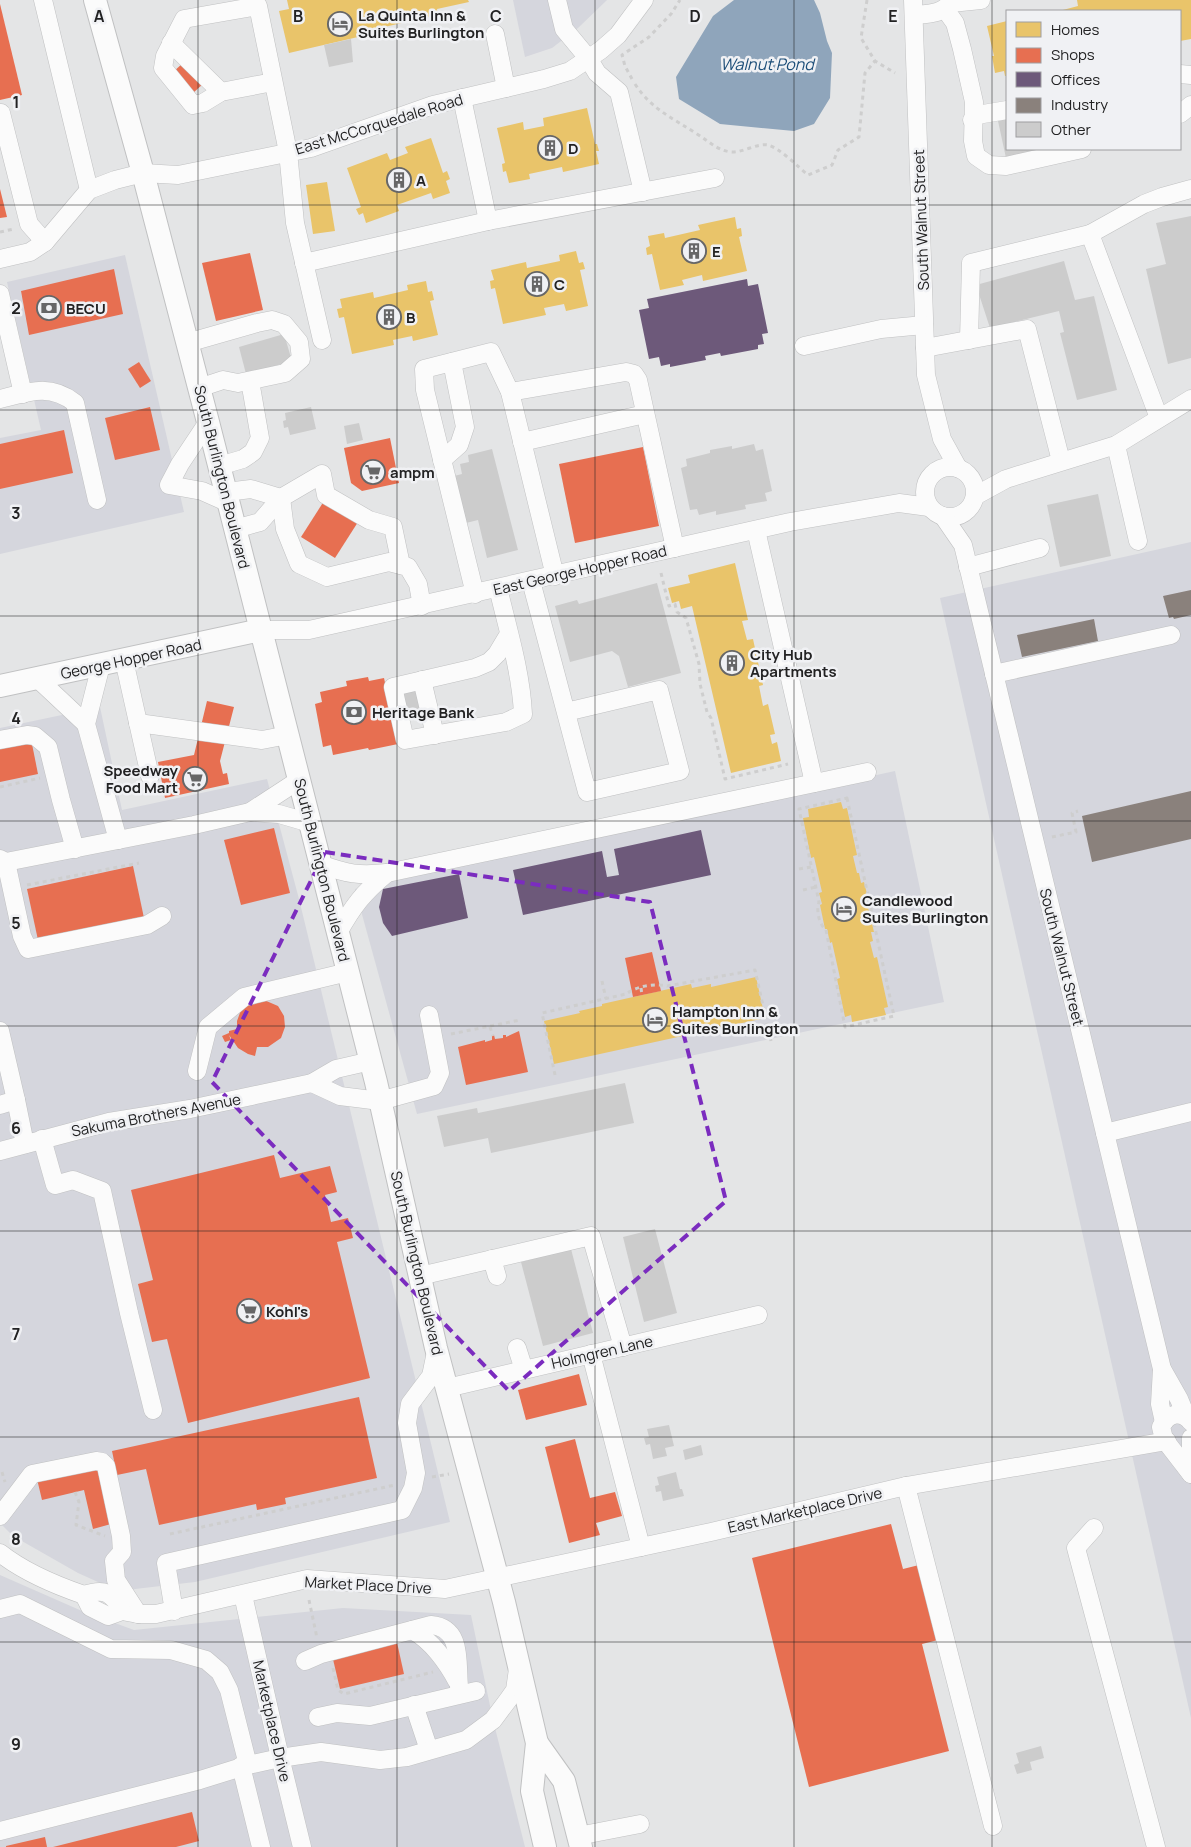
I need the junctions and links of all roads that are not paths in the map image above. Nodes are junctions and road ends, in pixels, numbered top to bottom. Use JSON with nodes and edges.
{"nodes":[{"id":1,"x":43,"y":0,"type":"edge"},
{"id":2,"x":95,"y":0,"type":"edge"},
{"id":3,"x":557,"y":0,"type":"edge"},
{"id":4,"x":644,"y":0,"type":"edge"},
{"id":5,"x":981,"y":0,"type":"edge"},
{"id":6,"x":949,"y":4,"type":"edge"},
{"id":7,"x":914,"y":8,"type":"edge"},
{"id":8,"x":495,"y":34,"type":"dead end"},
{"id":9,"x":171,"y":43,"type":"junction"},
{"id":10,"x":588,"y":58,"type":"junction"},
{"id":11,"x":273,"y":82,"type":"junction"},
{"id":12,"x":506,"y":88,"type":"junction"},
{"id":13,"x":221,"y":92,"type":"junction"},
{"id":14,"x":462,"y":98,"type":"junction"},
{"id":15,"x":1191,"y":105,"type":"edge"},
{"id":16,"x":1006,"y":110,"type":"edge"},
{"id":17,"x":1,"y":113,"type":"edge"},
{"id":18,"x":1181,"y":113,"type":"edge"},
{"id":19,"x":972,"y":120,"type":"junction"},
{"id":20,"x":1078,"y":150,"type":"edge"},
{"id":21,"x":288,"y":152,"type":"junction"},
{"id":22,"x":143,"y":173,"type":"junction"},
{"id":23,"x":715,"y":178,"type":"dead end"},
{"id":24,"x":1191,"y":189,"type":"edge"},
{"id":25,"x":89,"y":190,"type":"junction"},
{"id":26,"x":643,"y":192,"type":"junction"},
{"id":27,"x":488,"y":221,"type":"junction"},
{"id":28,"x":1090,"y":234,"type":"junction"},
{"id":29,"x":45,"y":242,"type":"junction"},
{"id":30,"x":0,"y":259,"type":"edge"},
{"id":31,"x":304,"y":263,"type":"junction"},
{"id":32,"x":0,"y":294,"type":"edge"},
{"id":33,"x":924,"y":324,"type":"junction"},
{"id":34,"x":322,"y":340,"type":"dead end"},
{"id":35,"x":969,"y":340,"type":"junction"},
{"id":36,"x":187,"y":343,"type":"junction"},
{"id":37,"x":804,"y":346,"type":"dead end"},
{"id":38,"x":925,"y":348,"type":"junction"},
{"id":39,"x":452,"y":362,"type":"junction"},
{"id":40,"x":250,"y":380,"type":"junction"},
{"id":41,"x":199,"y":388,"type":"junction"},
{"id":42,"x":510,"y":392,"type":"junction"},
{"id":43,"x":24,"y":394,"type":"junction"},
{"id":44,"x":0,"y":399,"type":"edge"},
{"id":45,"x":1191,"y":399,"type":"edge"},
{"id":46,"x":646,"y":414,"type":"junction"},
{"id":47,"x":1159,"y":418,"type":"junction"},
{"id":48,"x":208,"y":422,"type":"junction"},
{"id":49,"x":942,"y":439,"type":"junction"},
{"id":50,"x":522,"y":442,"type":"junction"},
{"id":51,"x":1116,"y":445,"type":"junction"},
{"id":52,"x":442,"y":460,"type":"junction"},
{"id":53,"x":1061,"y":461,"type":"junction"},
{"id":54,"x":219,"y":466,"type":"junction"},
{"id":55,"x":964,"y":472,"type":"junction"},
{"id":56,"x":1006,"y":478,"type":"junction"},
{"id":57,"x":928,"y":481,"type":"junction"},
{"id":58,"x":227,"y":498,"type":"junction"},
{"id":59,"x":281,"y":498,"type":"junction"},
{"id":60,"x":97,"y":500,"type":"dead end"},
{"id":61,"x":973,"y":501,"type":"junction"},
{"id":62,"x":899,"y":503,"type":"junction"},
{"id":63,"x":936,"y":512,"type":"junction"},
{"id":64,"x":236,"y":529,"type":"junction"},
{"id":65,"x":756,"y":530,"type":"junction"},
{"id":66,"x":1138,"y":540,"type":"dead end"},
{"id":67,"x":962,"y":545,"type":"junction"},
{"id":68,"x":676,"y":548,"type":"junction"},
{"id":69,"x":1040,"y":548,"type":"dead end"},
{"id":70,"x":401,"y":566,"type":"junction"},
{"id":71,"x":968,"y":567,"type":"junction"},
{"id":72,"x":554,"y":576,"type":"junction"},
{"id":73,"x":531,"y":581,"type":"junction"},
{"id":74,"x":498,"y":588,"type":"junction"},
{"id":75,"x":475,"y":594,"type":"junction"},
{"id":76,"x":422,"y":606,"type":"junction"},
{"id":77,"x":261,"y":630,"type":"junction"},
{"id":78,"x":509,"y":634,"type":"junction"},
{"id":79,"x":1171,"y":635,"type":"dead end"},
{"id":80,"x":124,"y":660,"type":"junction"},
{"id":81,"x":102,"y":665,"type":"junction"},
{"id":82,"x":994,"y":674,"type":"junction"},
{"id":83,"x":38,"y":679,"type":"junction"},
{"id":84,"x":422,"y":680,"type":"junction"},
{"id":85,"x":0,"y":686,"type":"edge"},
{"id":86,"x":566,"y":712,"type":"junction"},
{"id":87,"x":138,"y":723,"type":"junction"},
{"id":88,"x":86,"y":724,"type":"junction"},
{"id":89,"x":288,"y":735,"type":"junction"},
{"id":90,"x":435,"y":735,"type":"junction"},
{"id":91,"x":0,"y":740,"type":"edge"},
{"id":92,"x":867,"y":772,"type":"dead end"},
{"id":93,"x":150,"y":776,"type":"dead end"},
{"id":94,"x":299,"y":780,"type":"junction"},
{"id":95,"x":814,"y":783,"type":"junction"},
{"id":96,"x":250,"y":812,"type":"junction"},
{"id":97,"x":310,"y":823,"type":"junction"},
{"id":98,"x":118,"y":840,"type":"junction"},
{"id":99,"x":75,"y":849,"type":"junction"},
{"id":100,"x":3,"y":861,"type":"edge"},
{"id":101,"x":320,"y":864,"type":"junction"},
{"id":102,"x":387,"y":873,"type":"junction"},
{"id":103,"x":162,"y":916,"type":"dead end"},
{"id":104,"x":338,"y":933,"type":"junction"},
{"id":105,"x":348,"y":972,"type":"junction"},
{"id":106,"x":429,"y":1015,"type":"dead end"},
{"id":107,"x":0,"y":1032,"type":"edge"},
{"id":108,"x":370,"y":1061,"type":"junction"},
{"id":109,"x":197,"y":1072,"type":"dead end"},
{"id":110,"x":312,"y":1083,"type":"junction"},
{"id":111,"x":380,"y":1101,"type":"junction"},
{"id":112,"x":8,"y":1102,"type":"edge"},
{"id":113,"x":1191,"y":1112,"type":"edge"},
{"id":114,"x":1105,"y":1133,"type":"junction"},
{"id":115,"x":34,"y":1141,"type":"junction"},
{"id":116,"x":0,"y":1150,"type":"edge"},
{"id":117,"x":492,"y":1259,"type":"junction"},
{"id":118,"x":420,"y":1276,"type":"junction"},
{"id":119,"x":497,"y":1276,"type":"dead end"},
{"id":120,"x":758,"y":1315,"type":"dead end"},
{"id":121,"x":623,"y":1347,"type":"junction"},
{"id":122,"x":436,"y":1348,"type":"junction"},
{"id":123,"x":517,"y":1348,"type":"dead end"},
{"id":124,"x":591,"y":1354,"type":"junction"},
{"id":125,"x":1162,"y":1369,"type":"junction"},
{"id":126,"x":524,"y":1370,"type":"junction"},
{"id":127,"x":447,"y":1388,"type":"junction"},
{"id":128,"x":153,"y":1410,"type":"dead end"},
{"id":129,"x":1189,"y":1419,"type":"edge"},
{"id":130,"x":1165,"y":1432,"type":"junction"},
{"id":131,"x":1191,"y":1438,"type":"edge"},
{"id":132,"x":1191,"y":1474,"type":"edge"},
{"id":133,"x":906,"y":1486,"type":"junction"},
{"id":134,"x":5,"y":1510,"type":"edge"},
{"id":135,"x":1094,"y":1528,"type":"dead end"},
{"id":136,"x":641,"y":1547,"type":"junction"},
{"id":137,"x":0,"y":1553,"type":"edge"},
{"id":138,"x":498,"y":1578,"type":"junction"},
{"id":139,"x":243,"y":1595,"type":"junction"},
{"id":140,"x":0,"y":1609,"type":"edge"},
{"id":141,"x":174,"y":1610,"type":"junction"},
{"id":142,"x":130,"y":1613,"type":"junction"},
{"id":143,"x":305,"y":1661,"type":"dead end"},
{"id":144,"x":518,"y":1668,"type":"junction"},
{"id":145,"x":414,"y":1705,"type":"junction"},
{"id":146,"x":318,"y":1717,"type":"dead end"},
{"id":147,"x":537,"y":1743,"type":"junction"},
{"id":148,"x":438,"y":1747,"type":"junction"},
{"id":149,"x":280,"y":1758,"type":"junction"},
{"id":150,"x":245,"y":1766,"type":"junction"},
{"id":151,"x":640,"y":1824,"type":"dead end"},
{"id":152,"x":993,"y":1826,"type":"dead end"},
{"id":153,"x":0,"y":1831,"type":"edge"},
{"id":154,"x":579,"y":1841,"type":"edge"},
{"id":155,"x":261,"y":1847,"type":"edge"},
{"id":156,"x":302,"y":1847,"type":"edge"},
{"id":157,"x":545,"y":1847,"type":"edge"},
{"id":158,"x":1156,"y":1847,"type":"edge"}],
"edges":[{"from":1,"to":25,"type":"street"},
{"from":2,"to":22,"type":"main road","name":"South Burlington Boulevard"},
{"from":3,"to":10,"type":"street"},
{"from":4,"to":10,"type":"street","name":"East McCorquedale Road"},
{"from":5,"to":6,"type":"street"},
{"from":6,"to":7,"type":"street"},
{"from":6,"to":19,"type":"street"},
{"from":7,"to":33,"type":"street","name":"South Walnut Street"},
{"from":8,"to":12,"type":"street"},
{"from":9,"to":11,"type":"street"},
{"from":9,"to":13,"type":"street"},
{"from":9,"to":13,"type":"street"},
{"from":10,"to":12,"type":"street","name":"East McCorquedale Road"},
{"from":10,"to":26,"type":"street"},
{"from":11,"to":13,"type":"street"},
{"from":11,"to":21,"type":"street"},
{"from":12,"to":14,"type":"street","name":"East McCorquedale Road"},
{"from":14,"to":21,"type":"street","name":"East McCorquedale Road"},
{"from":14,"to":27,"type":"street"},
{"from":15,"to":18,"type":"street"},
{"from":16,"to":19,"type":"street"},
{"from":17,"to":29,"type":"street"},
{"from":19,"to":20,"type":"street"},
{"from":21,"to":22,"type":"street","name":"East McCorquedale Road"},
{"from":21,"to":31,"type":"street"},
{"from":22,"to":25,"type":"street","name":"East McCorquedale Road"},
{"from":22,"to":36,"type":"main road","name":"South Burlington Boulevard"},
{"from":23,"to":26,"type":"street"},
{"from":24,"to":28,"type":"street"},
{"from":25,"to":29,"type":"street"},
{"from":26,"to":27,"type":"street"},
{"from":27,"to":31,"type":"street"},
{"from":28,"to":35,"type":"street"},
{"from":28,"to":47,"type":"street"},
{"from":29,"to":30,"type":"street"},
{"from":31,"to":34,"type":"street"},
{"from":32,"to":43,"type":"street"},
{"from":33,"to":37,"type":"street"},
{"from":33,"to":38,"type":"street","name":"South Walnut Street"},
{"from":35,"to":38,"type":"street"},
{"from":35,"to":53,"type":"street"},
{"from":36,"to":40,"type":"street"},
{"from":36,"to":41,"type":"main road","name":"South Burlington Boulevard"},
{"from":38,"to":49,"type":"street","name":"South Walnut Street"},
{"from":39,"to":42,"type":"street"},
{"from":39,"to":52,"type":"street"},
{"from":39,"to":52,"type":"street"},
{"from":40,"to":41,"type":"street"},
{"from":40,"to":54,"type":"street"},
{"from":41,"to":48,"type":"main road","name":"South Burlington Boulevard"},
{"from":42,"to":46,"type":"street"},
{"from":42,"to":50,"type":"street"},
{"from":43,"to":44,"type":"street"},
{"from":43,"to":60,"type":"street"},
{"from":45,"to":47,"type":"street"},
{"from":46,"to":50,"type":"street"},
{"from":46,"to":68,"type":"street"},
{"from":47,"to":51,"type":"street"},
{"from":48,"to":54,"type":"main road","name":"South Burlington Boulevard"},
{"from":48,"to":58,"type":"street"},
{"from":49,"to":55,"type":"street","name":"South Walnut Street"},
{"from":49,"to":57,"type":"street","name":"South Walnut Street"},
{"from":50,"to":72,"type":"street"},
{"from":51,"to":53,"type":"street"},
{"from":51,"to":66,"type":"street"},
{"from":52,"to":75,"type":"street"},
{"from":53,"to":56,"type":"street"},
{"from":54,"to":58,"type":"main road","name":"South Burlington Boulevard"},
{"from":55,"to":56,"type":"street"},
{"from":55,"to":57,"type":"street"},
{"from":55,"to":61,"type":"street"},
{"from":56,"to":61,"type":"street"},
{"from":57,"to":62,"type":"street","name":"East George Hopper Road"},
{"from":57,"to":63,"type":"street"},
{"from":58,"to":59,"type":"street"},
{"from":58,"to":64,"type":"main road","name":"South Burlington Boulevard"},
{"from":59,"to":64,"type":"street"},
{"from":59,"to":70,"type":"street"},
{"from":59,"to":70,"type":"street"},
{"from":61,"to":63,"type":"street"},
{"from":61,"to":67,"type":"street","name":"South Walnut Street"},
{"from":62,"to":63,"type":"street","name":"East George Hopper Road"},
{"from":62,"to":65,"type":"street","name":"East George Hopper Road"},
{"from":63,"to":67,"type":"street","name":"South Walnut Street"},
{"from":64,"to":77,"type":"main road","name":"South Burlington Boulevard"},
{"from":65,"to":68,"type":"street","name":"East George Hopper Road"},
{"from":65,"to":95,"type":"street"},
{"from":67,"to":71,"type":"street","name":"South Walnut Street"},
{"from":68,"to":72,"type":"street","name":"East George Hopper Road"},
{"from":69,"to":71,"type":"street"},
{"from":70,"to":76,"type":"street"},
{"from":71,"to":82,"type":"street","name":"South Walnut Street"},
{"from":72,"to":73,"type":"street","name":"East George Hopper Road"},
{"from":73,"to":74,"type":"street","name":"East George Hopper Road"},
{"from":73,"to":86,"type":"street"},
{"from":74,"to":75,"type":"street","name":"East George Hopper Road"},
{"from":74,"to":78,"type":"street"},
{"from":75,"to":76,"type":"street","name":"East George Hopper Road"},
{"from":76,"to":77,"type":"street","name":"East George Hopper Road"},
{"from":77,"to":80,"type":"main road","name":"George Hopper Road"},
{"from":77,"to":89,"type":"main road","name":"South Burlington Boulevard"},
{"from":78,"to":84,"type":"street"},
{"from":78,"to":90,"type":"street"},
{"from":79,"to":82,"type":"street"},
{"from":80,"to":81,"type":"main road","name":"George Hopper Road"},
{"from":80,"to":87,"type":"street"},
{"from":81,"to":83,"type":"main road","name":"George Hopper Road"},
{"from":81,"to":88,"type":"street"},
{"from":82,"to":114,"type":"street","name":"South Walnut Street"},
{"from":83,"to":85,"type":"main road","name":"George Hopper Road"},
{"from":83,"to":88,"type":"street"},
{"from":84,"to":90,"type":"street"},
{"from":84,"to":90,"type":"street"},
{"from":86,"to":86,"type":"street"},
{"from":87,"to":89,"type":"street"},
{"from":87,"to":93,"type":"street"},
{"from":88,"to":98,"type":"street"},
{"from":89,"to":94,"type":"main road","name":"South Burlington Boulevard"},
{"from":91,"to":99,"type":"street"},
{"from":92,"to":95,"type":"street"},
{"from":94,"to":96,"type":"street"},
{"from":94,"to":97,"type":"main road","name":"South Burlington Boulevard"},
{"from":95,"to":102,"type":"street"},
{"from":96,"to":97,"type":"street"},
{"from":96,"to":98,"type":"street"},
{"from":97,"to":101,"type":"main road","name":"South Burlington Boulevard"},
{"from":98,"to":99,"type":"street"},
{"from":99,"to":100,"type":"street"},
{"from":100,"to":103,"type":"street"},
{"from":101,"to":102,"type":"street"},
{"from":101,"to":104,"type":"main road","name":"South Burlington Boulevard"},
{"from":102,"to":104,"type":"street"},
{"from":104,"to":105,"type":"main road","name":"South Burlington Boulevard"},
{"from":105,"to":108,"type":"main road","name":"South Burlington Boulevard"},
{"from":105,"to":109,"type":"street"},
{"from":106,"to":111,"type":"street"},
{"from":107,"to":112,"type":"street"},
{"from":108,"to":110,"type":"street","name":"Sakuma Brothers Avenue"},
{"from":108,"to":111,"type":"main road","name":"South Burlington Boulevard"},
{"from":110,"to":111,"type":"street"},
{"from":110,"to":115,"type":"street","name":"Sakuma Brothers Avenue"},
{"from":111,"to":118,"type":"main road","name":"South Burlington Boulevard"},
{"from":112,"to":115,"type":"street"},
{"from":113,"to":114,"type":"street"},
{"from":114,"to":125,"type":"street","name":"South Walnut Street"},
{"from":115,"to":116,"type":"street","name":"Sakuma Brothers Avenue"},
{"from":115,"to":128,"type":"street"},
{"from":117,"to":118,"type":"street"},
{"from":117,"to":119,"type":"street"},
{"from":117,"to":121,"type":"street"},
{"from":118,"to":122,"type":"main road","name":"South Burlington Boulevard"},
{"from":120,"to":121,"type":"street","name":"Holmgren Lane"},
{"from":121,"to":124,"type":"street","name":"Holmgren Lane"},
{"from":122,"to":127,"type":"main road","name":"South Burlington Boulevard"},
{"from":122,"to":141,"type":"street"},
{"from":123,"to":126,"type":"street"},
{"from":124,"to":126,"type":"street","name":"Holmgren Lane"},
{"from":124,"to":136,"type":"street"},
{"from":125,"to":129,"type":"street","name":"South Walnut Street"},
{"from":125,"to":130,"type":"street","name":"South Walnut Street"},
{"from":126,"to":127,"type":"street","name":"Holmgren Lane"},
{"from":127,"to":138,"type":"main road","name":"South Burlington Boulevard"},
{"from":129,"to":130,"type":"street"},
{"from":130,"to":131,"type":"street"},
{"from":130,"to":132,"type":"street"},
{"from":130,"to":133,"type":"street","name":"East Marketplace Drive"},
{"from":131,"to":132,"type":"street"},
{"from":133,"to":136,"type":"street","name":"East Marketplace Drive"},
{"from":133,"to":152,"type":"street"},
{"from":134,"to":142,"type":"street"},
{"from":135,"to":158,"type":"street"},
{"from":136,"to":138,"type":"street","name":"East Marketplace Drive"},
{"from":137,"to":142,"type":"street","name":"Market Place Drive"},
{"from":138,"to":139,"type":"street","name":"Market Place Drive"},
{"from":138,"to":144,"type":"main road","name":"South Burlington Boulevard"},
{"from":139,"to":141,"type":"street","name":"Market Place Drive"},
{"from":139,"to":149,"type":"street","name":"Marketplace Drive"},
{"from":140,"to":150,"type":"street"},
{"from":141,"to":142,"type":"street","name":"Market Place Drive"},
{"from":143,"to":145,"type":"street"},
{"from":144,"to":147,"type":"main road","name":"South Burlington Boulevard"},
{"from":144,"to":148,"type":"street"},
{"from":145,"to":146,"type":"street"},
{"from":145,"to":148,"type":"street"},
{"from":147,"to":154,"type":"main road","name":"South Burlington Boulevard"},
{"from":147,"to":157,"type":"main road","name":"South Burlington Boulevard"},
{"from":148,"to":149,"type":"street"},
{"from":149,"to":150,"type":"street"},
{"from":149,"to":156,"type":"street","name":"Marketplace Drive"},
{"from":150,"to":153,"type":"street"},
{"from":150,"to":155,"type":"street"},
{"from":151,"to":154,"type":"street"}]}
